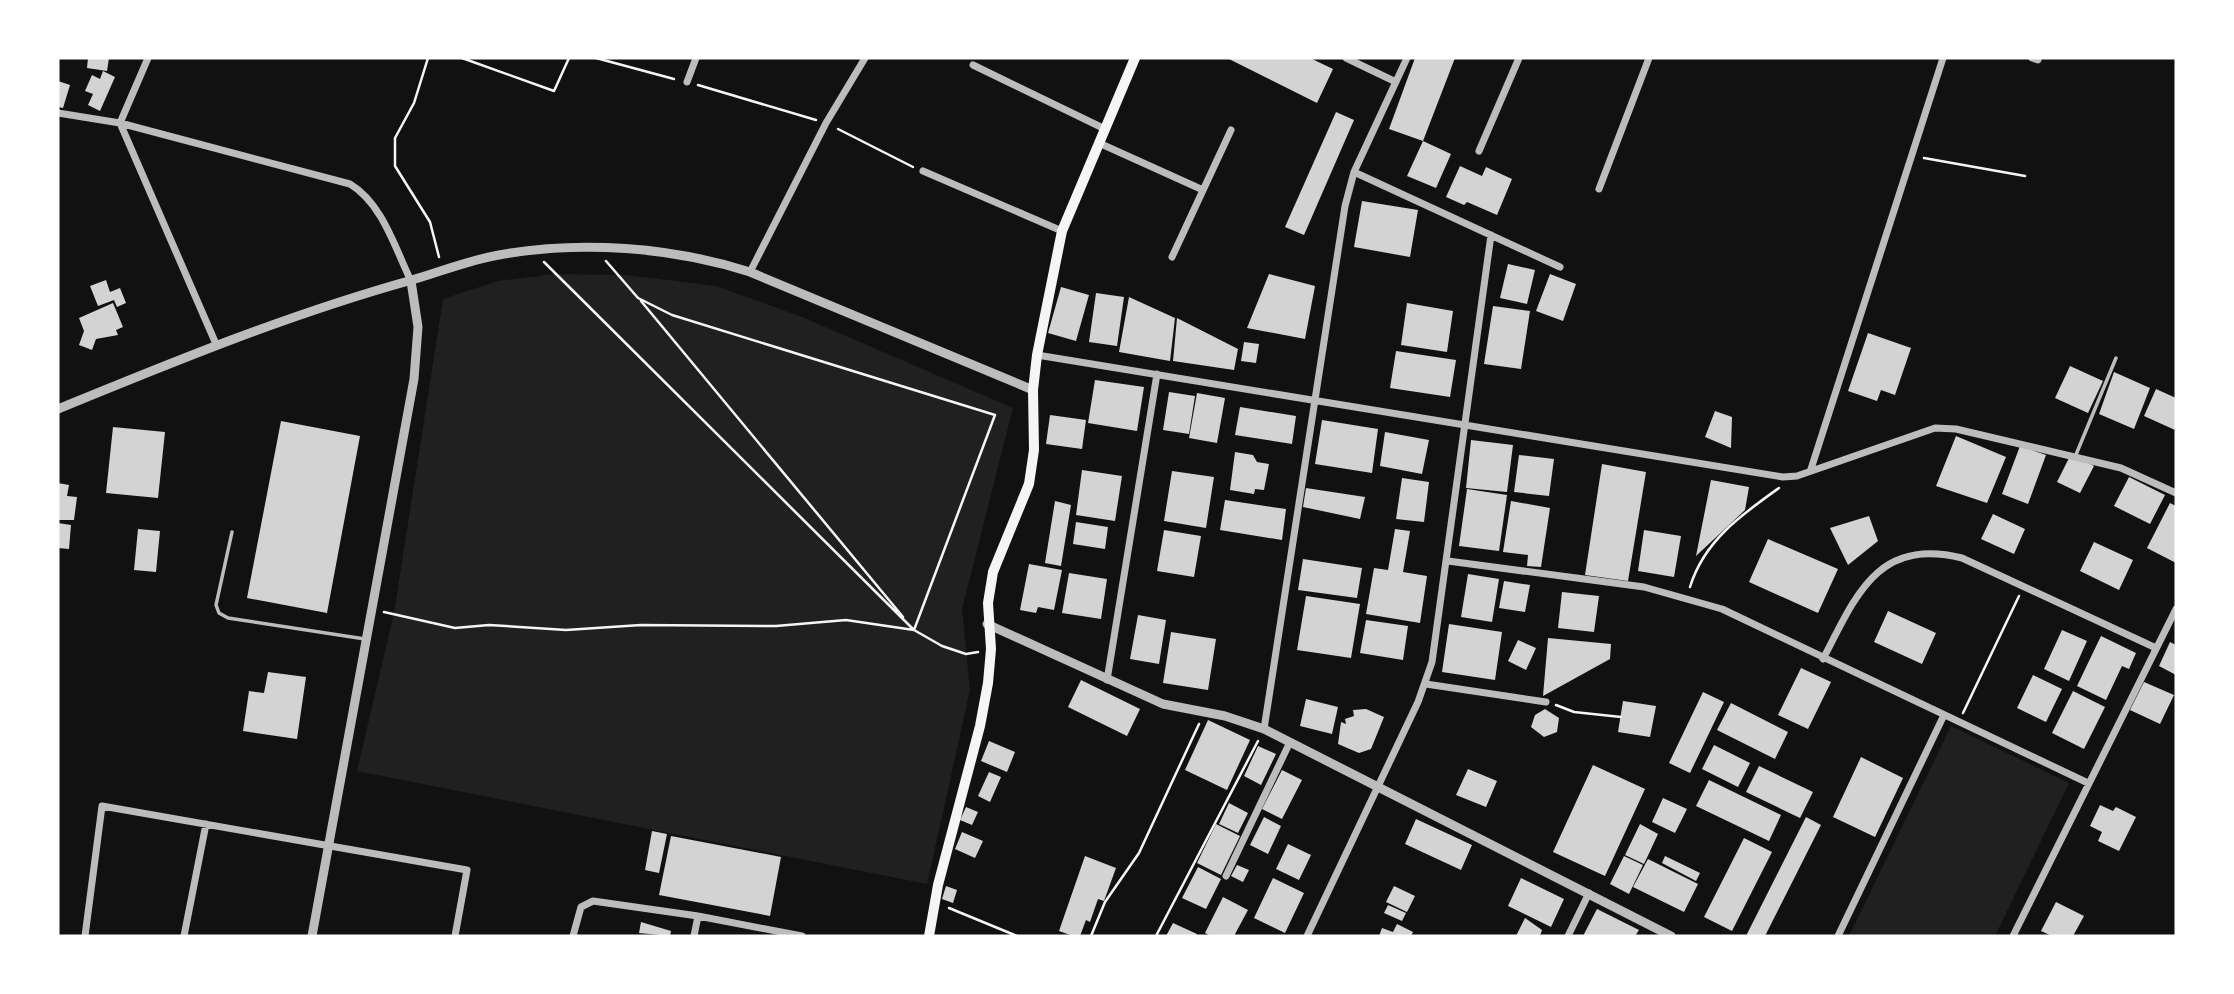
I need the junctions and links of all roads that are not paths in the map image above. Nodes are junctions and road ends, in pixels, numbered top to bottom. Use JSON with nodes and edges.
{"nodes":[{"id":1,"x":149,"y":58,"type":"edge"},
{"id":2,"x":696,"y":58,"type":"edge"},
{"id":3,"x":865,"y":58,"type":"edge"},
{"id":4,"x":1135,"y":58,"type":"edge"},
{"id":5,"x":1346,"y":58,"type":"edge"},
{"id":6,"x":1407,"y":58,"type":"edge"},
{"id":7,"x":1519,"y":58,"type":"edge"},
{"id":8,"x":1649,"y":58,"type":"edge"},
{"id":9,"x":1943,"y":58,"type":"edge"},
{"id":10,"x":973,"y":65,"type":"dead end"},
{"id":11,"x":687,"y":82,"type":"road end"},
{"id":12,"x":1396,"y":82,"type":"junction"},
{"id":13,"x":58,"y":113,"type":"edge"},
{"id":14,"x":120,"y":123,"type":"junction"},
{"id":15,"x":1105,"y":129,"type":"junction"},
{"id":16,"x":1231,"y":130,"type":"dead end"},
{"id":17,"x":1099,"y":143,"type":"junction"},
{"id":18,"x":1479,"y":151,"type":"dead end"},
{"id":19,"x":923,"y":171,"type":"road end"},
{"id":20,"x":1354,"y":172,"type":"junction"},
{"id":21,"x":1599,"y":189,"type":"dead end"},
{"id":22,"x":1203,"y":190,"type":"junction"},
{"id":23,"x":1062,"y":231,"type":"junction"},
{"id":24,"x":1491,"y":235,"type":"junction"},
{"id":25,"x":1172,"y":257,"type":"dead end"},
{"id":26,"x":1560,"y":267,"type":"dead end"},
{"id":27,"x":750,"y":272,"type":"junction"},
{"id":28,"x":411,"y":281,"type":"junction"},
{"id":29,"x":216,"y":344,"type":"junction"},
{"id":30,"x":1037,"y":355,"type":"junction"},
{"id":31,"x":2116,"y":358,"type":"dead end"},
{"id":32,"x":1157,"y":374,"type":"junction"},
{"id":33,"x":1033,"y":390,"type":"junction"},
{"id":34,"x":1313,"y":400,"type":"junction"},
{"id":35,"x":58,"y":408,"type":"edge"},
{"id":36,"x":1466,"y":425,"type":"junction"},
{"id":37,"x":2075,"y":457,"type":"junction"},
{"id":38,"x":1811,"y":469,"type":"junction"},
{"id":39,"x":2176,"y":493,"type":"edge"},
{"id":40,"x":232,"y":532,"type":"dead end"},
{"id":41,"x":1448,"y":561,"type":"junction"},
{"id":42,"x":2176,"y":609,"type":"edge"},
{"id":43,"x":987,"y":624,"type":"junction"},
{"id":44,"x":367,"y":639,"type":"junction"},
{"id":45,"x":2156,"y":648,"type":"junction"},
{"id":46,"x":1823,"y":659,"type":"junction"},
{"id":47,"x":1107,"y":680,"type":"junction"},
{"id":48,"x":1426,"y":684,"type":"junction"},
{"id":49,"x":1546,"y":702,"type":"road end"},
{"id":50,"x":1944,"y":715,"type":"junction"},
{"id":51,"x":1264,"y":729,"type":"junction"},
{"id":52,"x":1290,"y":742,"type":"junction"},
{"id":53,"x":2088,"y":783,"type":"junction"},
{"id":54,"x":1377,"y":787,"type":"junction"},
{"id":55,"x":206,"y":824,"type":"junction"},
{"id":56,"x":330,"y":845,"type":"junction"},
{"id":57,"x":1226,"y":876,"type":"dead end"},
{"id":58,"x":1589,"y":893,"type":"junction"},
{"id":59,"x":698,"y":916,"type":"junction"},
{"id":60,"x":85,"y":936,"type":"edge"},
{"id":61,"x":184,"y":936,"type":"edge"},
{"id":62,"x":312,"y":936,"type":"edge"},
{"id":63,"x":455,"y":936,"type":"edge"},
{"id":64,"x":573,"y":936,"type":"edge"},
{"id":65,"x":694,"y":936,"type":"edge"},
{"id":66,"x":802,"y":936,"type":"edge"},
{"id":67,"x":929,"y":936,"type":"edge"},
{"id":68,"x":1307,"y":936,"type":"edge"},
{"id":69,"x":1568,"y":936,"type":"edge"},
{"id":70,"x":1671,"y":936,"type":"edge"},
{"id":71,"x":1838,"y":936,"type":"edge"},
{"id":72,"x":2013,"y":936,"type":"edge"}],
"edges":[{"from":1,"to":14,"type":"street"},
{"from":2,"to":11,"type":"street"},
{"from":3,"to":27,"type":"street"},
{"from":4,"to":15,"type":"main road"},
{"from":5,"to":12,"type":"street"},
{"from":6,"to":12,"type":"street"},
{"from":7,"to":18,"type":"street"},
{"from":8,"to":21,"type":"street"},
{"from":9,"to":38,"type":"street"},
{"from":10,"to":15,"type":"street"},
{"from":12,"to":20,"type":"street"},
{"from":13,"to":14,"type":"street"},
{"from":14,"to":28,"type":"street"},
{"from":14,"to":29,"type":"street"},
{"from":15,"to":17,"type":"main road"},
{"from":16,"to":22,"type":"street"},
{"from":17,"to":22,"type":"street"},
{"from":17,"to":23,"type":"main road"},
{"from":19,"to":23,"type":"street"},
{"from":20,"to":24,"type":"street"},
{"from":20,"to":34,"type":"street"},
{"from":22,"to":25,"type":"street"},
{"from":23,"to":30,"type":"main road"},
{"from":24,"to":26,"type":"street"},
{"from":24,"to":36,"type":"street"},
{"from":27,"to":28,"type":"street"},
{"from":27,"to":33,"type":"street"},
{"from":28,"to":29,"type":"street"},
{"from":28,"to":44,"type":"street"},
{"from":29,"to":35,"type":"street"},
{"from":30,"to":32,"type":"street"},
{"from":30,"to":33,"type":"main road"},
{"from":31,"to":37,"type":"lane"},
{"from":32,"to":34,"type":"street"},
{"from":32,"to":47,"type":"street"},
{"from":33,"to":43,"type":"main road"},
{"from":34,"to":36,"type":"street"},
{"from":34,"to":51,"type":"street"},
{"from":36,"to":38,"type":"street"},
{"from":36,"to":41,"type":"street"},
{"from":37,"to":38,"type":"street"},
{"from":37,"to":39,"type":"street"},
{"from":40,"to":44,"type":"lane"},
{"from":41,"to":46,"type":"street"},
{"from":41,"to":48,"type":"street"},
{"from":42,"to":45,"type":"street"},
{"from":43,"to":47,"type":"street"},
{"from":43,"to":67,"type":"main road"},
{"from":44,"to":56,"type":"street"},
{"from":45,"to":46,"type":"street"},
{"from":45,"to":53,"type":"street"},
{"from":46,"to":50,"type":"street"},
{"from":47,"to":51,"type":"street"},
{"from":48,"to":49,"type":"street"},
{"from":48,"to":54,"type":"street"},
{"from":50,"to":53,"type":"street"},
{"from":50,"to":71,"type":"street"},
{"from":51,"to":52,"type":"street"},
{"from":52,"to":54,"type":"street"},
{"from":52,"to":57,"type":"street"},
{"from":53,"to":72,"type":"street"},
{"from":54,"to":58,"type":"street"},
{"from":54,"to":68,"type":"street"},
{"from":55,"to":56,"type":"street"},
{"from":55,"to":60,"type":"street"},
{"from":55,"to":61,"type":"street"},
{"from":56,"to":62,"type":"street"},
{"from":56,"to":63,"type":"street"},
{"from":58,"to":69,"type":"street"},
{"from":58,"to":70,"type":"street"},
{"from":59,"to":64,"type":"street"},
{"from":59,"to":65,"type":"street"},
{"from":59,"to":66,"type":"street"}]}
